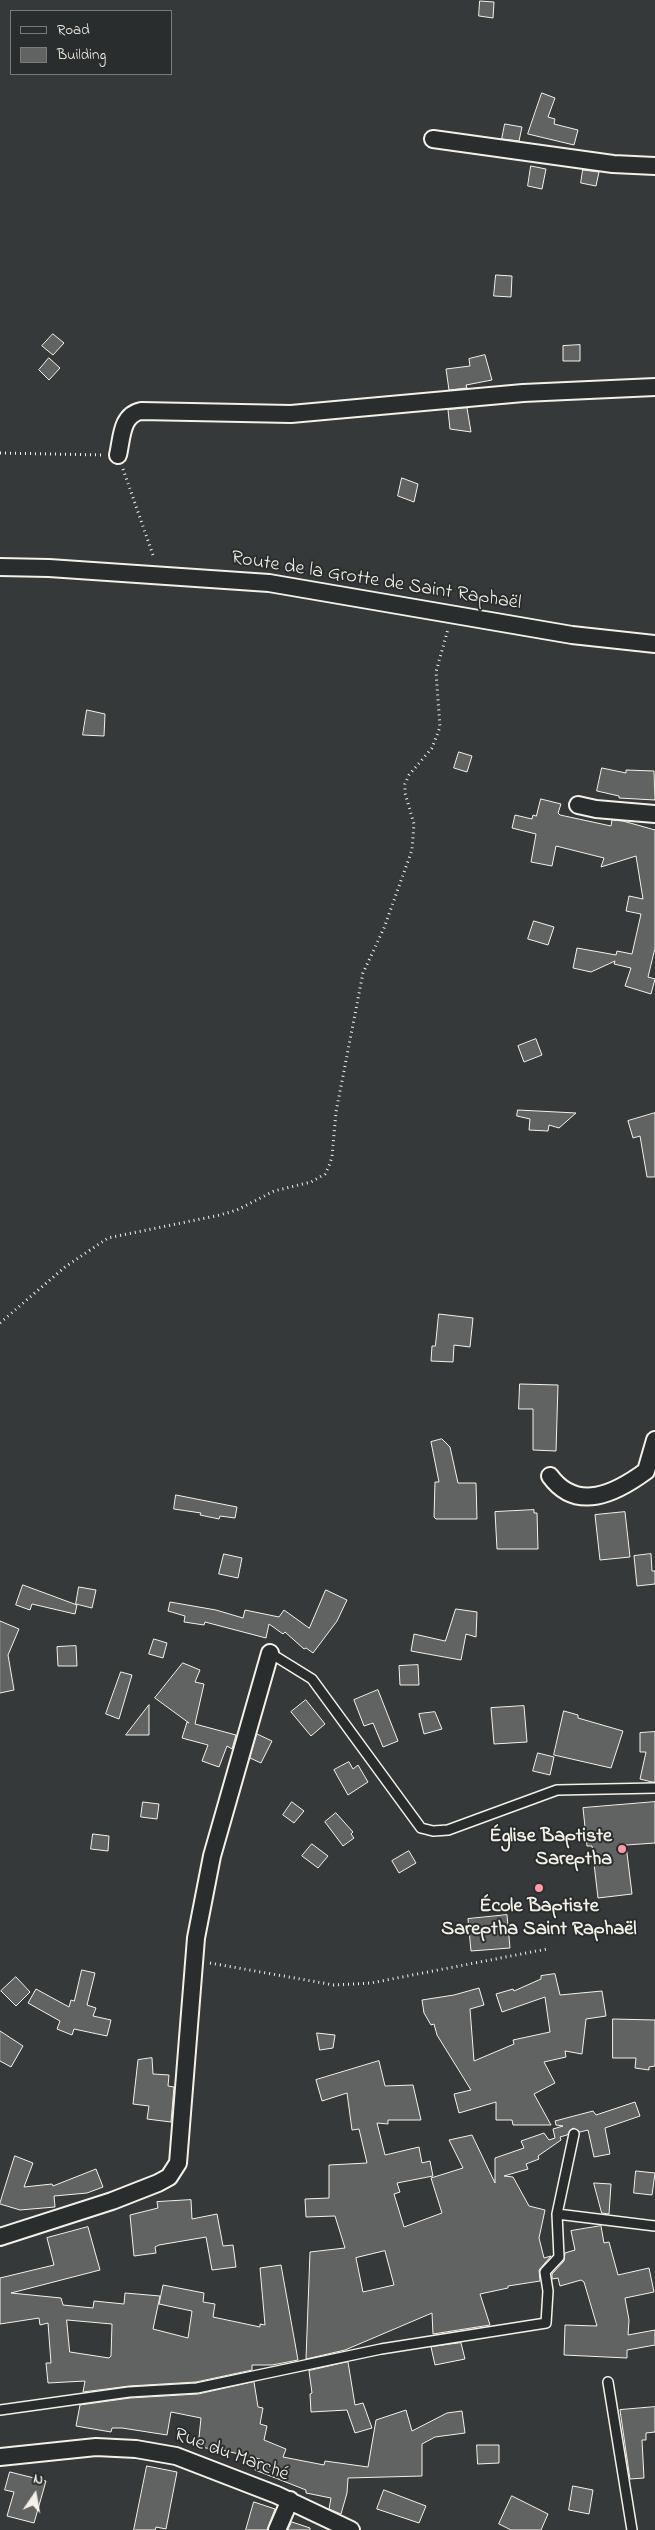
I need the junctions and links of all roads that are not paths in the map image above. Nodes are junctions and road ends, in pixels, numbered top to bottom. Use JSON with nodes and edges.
{"nodes":[{"id":1,"x":433,"y":139,"type":"dead end"},
{"id":2,"x":655,"y":166,"type":"edge"},
{"id":3,"x":655,"y":387,"type":"edge"},
{"id":4,"x":118,"y":455,"type":"road end"},
{"id":5,"x":0,"y":567,"type":"edge"},
{"id":6,"x":655,"y":644,"type":"edge"},
{"id":7,"x":578,"y":805,"type":"dead end"},
{"id":8,"x":655,"y":814,"type":"edge"},
{"id":9,"x":655,"y":1440,"type":"edge"},
{"id":10,"x":550,"y":1476,"type":"dead end"},
{"id":11,"x":270,"y":1653,"type":"joint"},
{"id":12,"x":655,"y":1788,"type":"edge"},
{"id":13,"x":574,"y":2134,"type":"dead end"},
{"id":14,"x":557,"y":2214,"type":"junction"},
{"id":15,"x":655,"y":2226,"type":"edge"},
{"id":16,"x":0,"y":2237,"type":"edge"},
{"id":17,"x":608,"y":2382,"type":"dead end"},
{"id":18,"x":0,"y":2410,"type":"edge"},
{"id":19,"x":0,"y":2458,"type":"edge"},
{"id":20,"x":290,"y":2500,"type":"junction"},
{"id":21,"x":277,"y":2530,"type":"edge"},
{"id":22,"x":351,"y":2530,"type":"edge"},
{"id":23,"x":632,"y":2530,"type":"edge"}],
"edges":[{"from":1,"to":2,"type":"street"},
{"from":3,"to":4,"type":"street"},
{"from":5,"to":6,"type":"street","name":"Route de la Grotte de Saint Raphaël"},
{"from":7,"to":8,"type":"street"},
{"from":9,"to":10,"type":"street"},
{"from":11,"to":12,"type":"lane"},
{"from":11,"to":16,"type":"street"},
{"from":13,"to":14,"type":"lane"},
{"from":14,"to":15,"type":"lane"},
{"from":14,"to":18,"type":"lane"},
{"from":17,"to":23,"type":"lane"},
{"from":19,"to":20,"type":"street","name":"Rue du Marché"},
{"from":20,"to":21,"type":"street"},
{"from":20,"to":22,"type":"street","name":"Rue du Marché"}]}
